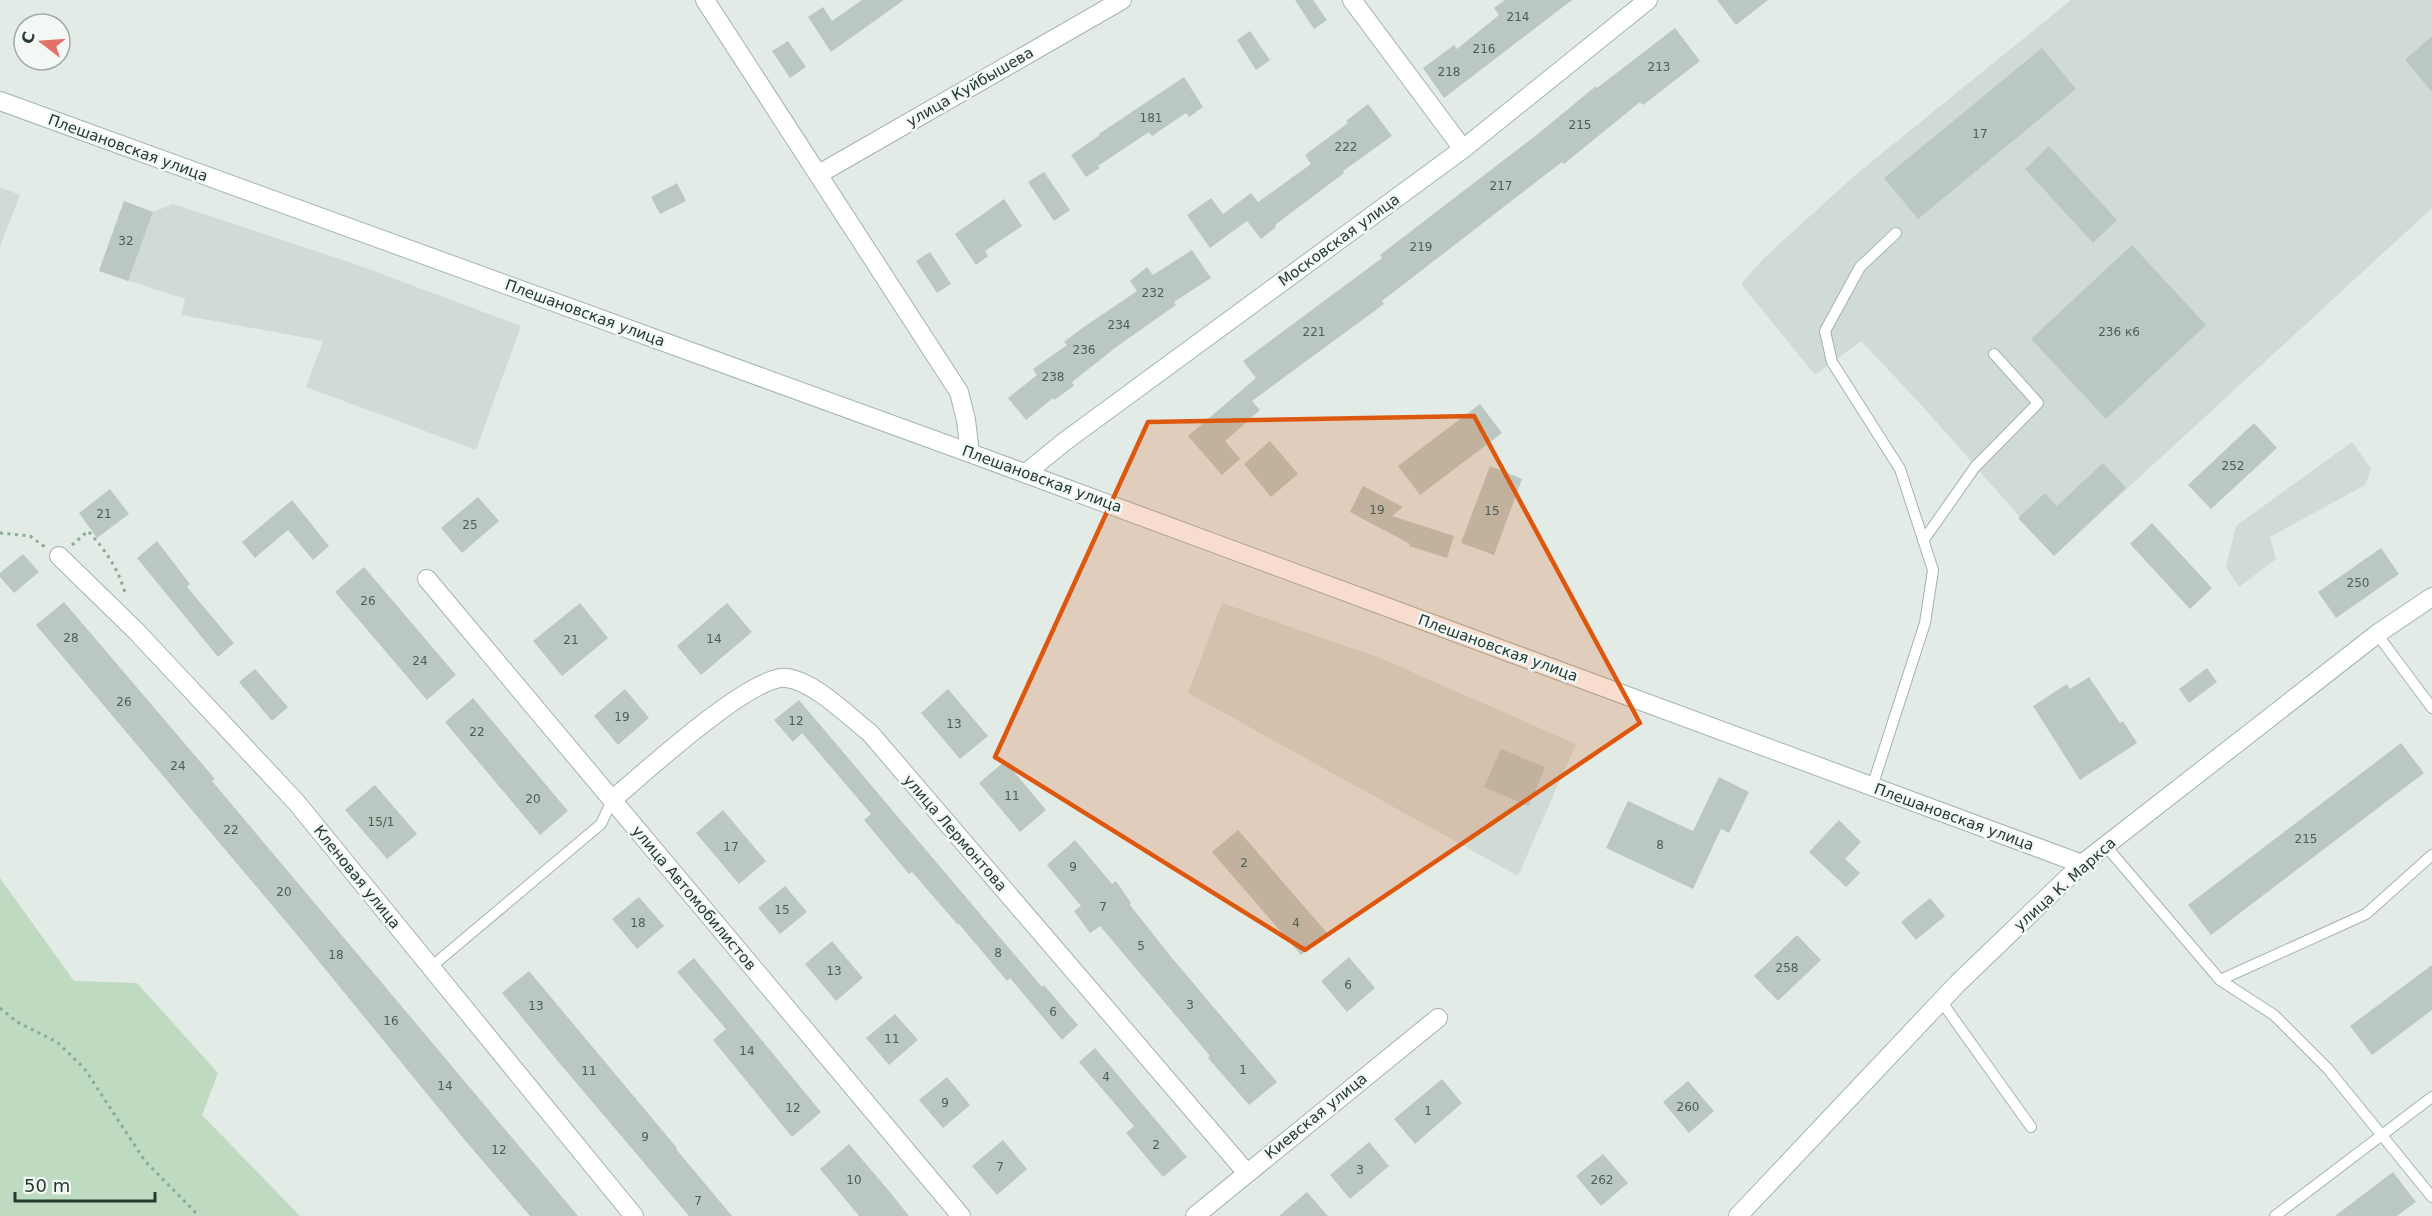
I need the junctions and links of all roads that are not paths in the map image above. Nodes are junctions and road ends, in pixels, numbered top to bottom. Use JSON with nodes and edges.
{"nodes":[{"id":1,"x":705,"y":0,"type":"edge"},
{"id":2,"x":1122,"y":0,"type":"edge"},
{"id":3,"x":1352,"y":0,"type":"edge"},
{"id":4,"x":1648,"y":0,"type":"edge"},
{"id":5,"x":0,"y":101,"type":"edge"},
{"id":6,"x":1463,"y":148,"type":"junction"},
{"id":7,"x":819,"y":174,"type":"junction"},
{"id":8,"x":1896,"y":233,"type":"dead end"},
{"id":9,"x":1994,"y":354,"type":"dead end"},
{"id":10,"x":970,"y":453,"type":"junction"},
{"id":11,"x":1026,"y":473,"type":"junction"},
{"id":12,"x":1923,"y":541,"type":"junction"},
{"id":13,"x":59,"y":556,"type":"dead end"},
{"id":14,"x":427,"y":579,"type":"dead end"},
{"id":15,"x":2432,"y":597,"type":"edge"},
{"id":16,"x":2378,"y":634,"type":"junction"},
{"id":17,"x":2432,"y":708,"type":"edge"},
{"id":18,"x":1872,"y":787,"type":"junction"},
{"id":19,"x":612,"y":800,"type":"junction"},
{"id":20,"x":2105,"y":845,"type":"junction"},
{"id":21,"x":2432,"y":855,"type":"edge"},
{"id":22,"x":2082,"y":864,"type":"junction"},
{"id":23,"x":431,"y":967,"type":"junction"},
{"id":24,"x":2220,"y":980,"type":"junction"},
{"id":25,"x":1941,"y":1001,"type":"junction"},
{"id":26,"x":1438,"y":1018,"type":"dead end"},
{"id":27,"x":2432,"y":1097,"type":"edge"},
{"id":28,"x":2031,"y":1127,"type":"dead end"},
{"id":29,"x":2383,"y":1134,"type":"junction"},
{"id":30,"x":1246,"y":1172,"type":"junction"},
{"id":31,"x":2432,"y":1197,"type":"edge"},
{"id":32,"x":634,"y":1216,"type":"edge"},
{"id":33,"x":961,"y":1216,"type":"edge"},
{"id":34,"x":1195,"y":1216,"type":"edge"},
{"id":35,"x":1738,"y":1216,"type":"edge"},
{"id":36,"x":2275,"y":1216,"type":"edge"}],
"edges":[{"from":1,"to":7,"type":"street"},
{"from":2,"to":7,"type":"street","name":"улица Куйбышева"},
{"from":3,"to":6,"type":"street"},
{"from":4,"to":6,"type":"street","name":"Московская улица"},
{"from":5,"to":10,"type":"street","name":"Плешановская улица"},
{"from":6,"to":11,"type":"street","name":"Московская улица"},
{"from":7,"to":10,"type":"street"},
{"from":8,"to":12,"type":"lane"},
{"from":9,"to":12,"type":"lane"},
{"from":10,"to":11,"type":"street","name":"Плешановская улица"},
{"from":11,"to":18,"type":"street","name":"Плешановская улица"},
{"from":12,"to":18,"type":"lane"},
{"from":13,"to":23,"type":"street","name":"Кленовая улица"},
{"from":14,"to":19,"type":"street","name":"улица Автомобилистов"},
{"from":15,"to":16,"type":"street","name":"улица К. Маркса"},
{"from":16,"to":17,"type":"lane"},
{"from":16,"to":20,"type":"street","name":"улица К. Маркса"},
{"from":18,"to":22,"type":"street","name":"Плешановская улица"},
{"from":19,"to":23,"type":"lane"},
{"from":19,"to":30,"type":"street","name":"улица Лермонтова"},
{"from":19,"to":33,"type":"street","name":"улица Автомобилистов"},
{"from":20,"to":22,"type":"street","name":"улица К. Маркса"},
{"from":20,"to":24,"type":"lane"},
{"from":21,"to":24,"type":"lane"},
{"from":22,"to":25,"type":"street","name":"улица К. Маркса"},
{"from":23,"to":32,"type":"street","name":"Кленовая улица"},
{"from":24,"to":29,"type":"lane"},
{"from":25,"to":28,"type":"lane"},
{"from":25,"to":35,"type":"street","name":"улица К. Маркса"},
{"from":26,"to":30,"type":"street","name":"Киевская улица"},
{"from":27,"to":29,"type":"lane"},
{"from":29,"to":31,"type":"lane"},
{"from":29,"to":36,"type":"lane"},
{"from":30,"to":34,"type":"street","name":"Киевская улица"}]}
